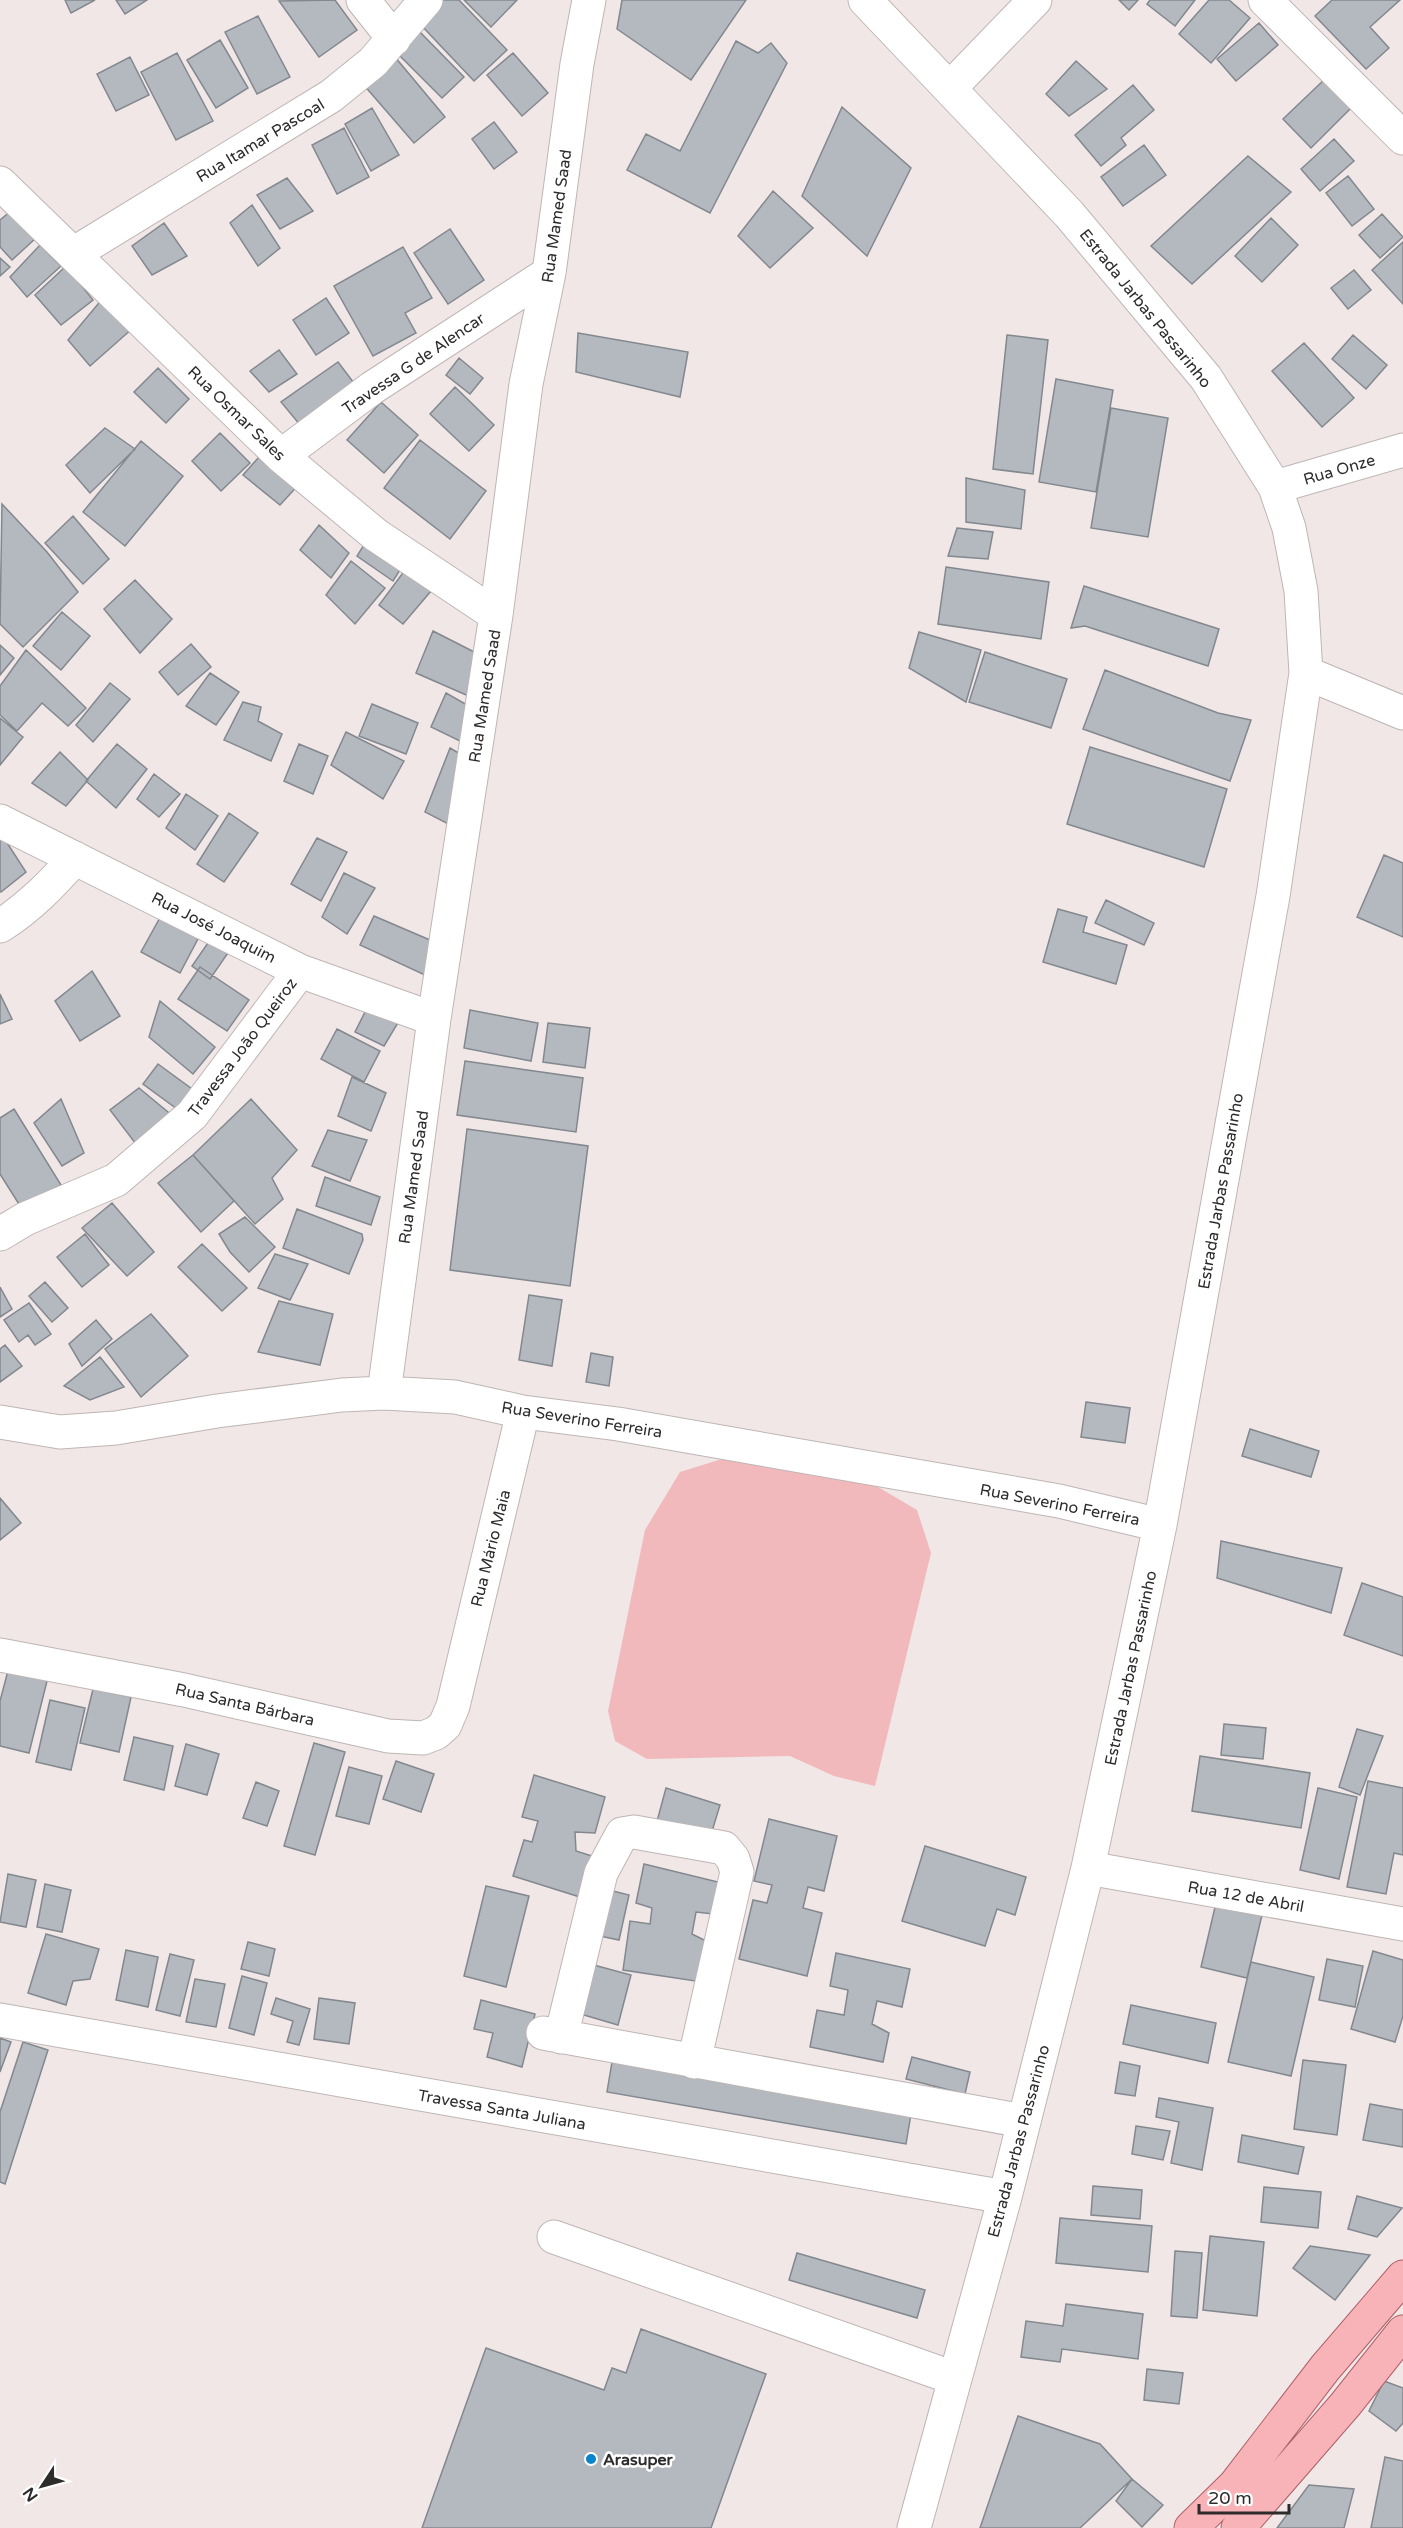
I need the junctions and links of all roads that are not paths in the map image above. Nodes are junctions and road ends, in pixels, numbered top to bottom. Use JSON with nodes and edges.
{"nodes":[{"id":1,"x":363,"y":0,"type":"edge"},
{"id":2,"x":426,"y":0,"type":"edge"},
{"id":3,"x":589,"y":0,"type":"edge"},
{"id":4,"x":865,"y":0,"type":"edge"},
{"id":5,"x":1035,"y":0,"type":"edge"},
{"id":6,"x":1265,"y":0,"type":"edge"},
{"id":7,"x":394,"y":39,"type":"junction"},
{"id":8,"x":950,"y":88,"type":"junction"},
{"id":9,"x":1403,"y":138,"type":"edge"},
{"id":10,"x":0,"y":183,"type":"edge"},
{"id":11,"x":73,"y":254,"type":"junction"},
{"id":12,"x":549,"y":273,"type":"junction"},
{"id":13,"x":1403,"y":450,"type":"edge"},
{"id":14,"x":281,"y":456,"type":"junction"},
{"id":15,"x":1275,"y":487,"type":"junction"},
{"id":16,"x":496,"y":615,"type":"junction"},
{"id":17,"x":1306,"y":673,"type":"junction"},
{"id":18,"x":1403,"y":713,"type":"edge"},
{"id":19,"x":0,"y":820,"type":"edge"},
{"id":20,"x":75,"y":858,"type":"junction"},
{"id":21,"x":0,"y":926,"type":"edge"},
{"id":22,"x":300,"y":971,"type":"junction"},
{"id":23,"x":434,"y":1019,"type":"junction"},
{"id":24,"x":0,"y":1234,"type":"edge"},
{"id":25,"x":384,"y":1393,"type":"junction"},
{"id":26,"x":523,"y":1412,"type":"junction"},
{"id":27,"x":0,"y":1422,"type":"edge"},
{"id":28,"x":1160,"y":1525,"type":"junction"},
{"id":29,"x":0,"y":1655,"type":"edge"},
{"id":30,"x":456,"y":1685,"type":"joint"},
{"id":31,"x":1088,"y":1868,"type":"junction"},
{"id":32,"x":1403,"y":1924,"type":"edge"},
{"id":33,"x":0,"y":2020,"type":"edge"},
{"id":34,"x":694,"y":2062,"type":"junction"},
{"id":35,"x":1023,"y":2121,"type":"junction"},
{"id":36,"x":1005,"y":2197,"type":"junction"},
{"id":37,"x":554,"y":2237,"type":"dead end"},
{"id":38,"x":1403,"y":2277,"type":"edge"},
{"id":39,"x":1403,"y":2332,"type":"edge"},
{"id":40,"x":954,"y":2378,"type":"junction"},
{"id":41,"x":913,"y":2522,"type":"edge"},
{"id":42,"x":1191,"y":2528,"type":"edge"},
{"id":43,"x":1238,"y":2528,"type":"edge"}],
"edges":[{"from":1,"to":7,"type":"street"},
{"from":2,"to":7,"type":"street","name":"Rua Itamar Pascoal"},
{"from":3,"to":12,"type":"street","name":"Rua Mamed Saad"},
{"from":4,"to":8,"type":"street","name":"Estrada Jarbas Passarinho"},
{"from":5,"to":8,"type":"street"},
{"from":6,"to":9,"type":"street"},
{"from":7,"to":11,"type":"street","name":"Rua Itamar Pascoal"},
{"from":8,"to":15,"type":"street","name":"Estrada Jarbas Passarinho"},
{"from":10,"to":11,"type":"street","name":"Rua Osmar Sales"},
{"from":11,"to":14,"type":"street","name":"Rua Osmar Sales"},
{"from":12,"to":14,"type":"street","name":"Travessa G de Alencar"},
{"from":12,"to":16,"type":"street","name":"Rua Mamed Saad"},
{"from":13,"to":15,"type":"street","name":"Rua Onze"},
{"from":14,"to":16,"type":"street","name":"Rua Osmar Sales"},
{"from":15,"to":17,"type":"street","name":"Estrada Jarbas Passarinho"},
{"from":16,"to":23,"type":"street","name":"Rua Mamed Saad"},
{"from":17,"to":18,"type":"street"},
{"from":17,"to":28,"type":"street","name":"Estrada Jarbas Passarinho"},
{"from":19,"to":20,"type":"street","name":"Rua José Joaquim"},
{"from":20,"to":21,"type":"street"},
{"from":20,"to":22,"type":"street","name":"Rua José Joaquim"},
{"from":22,"to":23,"type":"street","name":"Rua José Joaquim"},
{"from":22,"to":24,"type":"street","name":"Travessa João Queiroz"},
{"from":23,"to":25,"type":"street","name":"Rua Mamed Saad"},
{"from":25,"to":26,"type":"street","name":"Rua Severino Ferreira"},
{"from":25,"to":27,"type":"street","name":"Rua Severino Ferreira"},
{"from":26,"to":28,"type":"street","name":"Rua Severino Ferreira"},
{"from":26,"to":30,"type":"street","name":"Rua Mário Maia"},
{"from":28,"to":31,"type":"street","name":"Estrada Jarbas Passarinho"},
{"from":29,"to":30,"type":"street","name":"Rua Santa Bárbara"},
{"from":31,"to":32,"type":"street","name":"Rua 12 de Abril"},
{"from":31,"to":35,"type":"street","name":"Estrada Jarbas Passarinho"},
{"from":33,"to":36,"type":"street","name":"Travessa Santa Juliana"},
{"from":34,"to":34,"type":"street"},
{"from":34,"to":35,"type":"street"},
{"from":35,"to":36,"type":"street","name":"Estrada Jarbas Passarinho"},
{"from":36,"to":40,"type":"street","name":"Estrada Jarbas Passarinho"},
{"from":37,"to":40,"type":"street"},
{"from":38,"to":42,"type":"main road"},
{"from":39,"to":43,"type":"main road"},
{"from":40,"to":41,"type":"street","name":"Estrada Jarbas Passarinho"}]}
